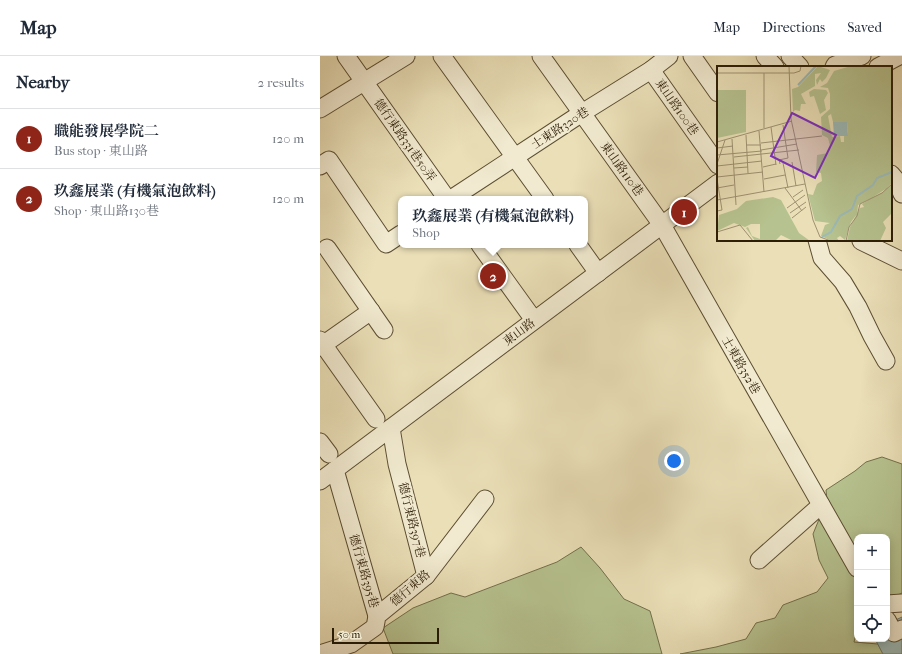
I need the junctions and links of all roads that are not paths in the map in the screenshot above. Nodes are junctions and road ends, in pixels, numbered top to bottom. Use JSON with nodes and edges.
{"nodes":[{"id":1,"x":346,"y":56,"type":"edge"},
{"id":2,"x":406,"y":56,"type":"edge"},
{"id":3,"x":442,"y":56,"type":"edge"},
{"id":4,"x":541,"y":56,"type":"edge"},
{"id":5,"x":669,"y":56,"type":"edge"},
{"id":6,"x":692,"y":56,"type":"edge"},
{"id":7,"x":765,"y":56,"type":"edge"},
{"id":8,"x":790,"y":56,"type":"edge"},
{"id":9,"x":862,"y":56,"type":"edge"},
{"id":10,"x":899,"y":56,"type":"edge"},
{"id":11,"x":774,"y":66,"type":"edge"},
{"id":12,"x":799,"y":66,"type":"edge"},
{"id":13,"x":834,"y":66,"type":"edge"},
{"id":14,"x":880,"y":66,"type":"edge"},
{"id":15,"x":651,"y":70,"type":"junction"},
{"id":16,"x":364,"y":82,"type":"junction"},
{"id":17,"x":717,"y":92,"type":"edge"},
{"id":18,"x":320,"y":109,"type":"edge"},
{"id":19,"x":582,"y":113,"type":"junction"},
{"id":20,"x":515,"y":157,"type":"junction"},
{"id":21,"x":717,"y":164,"type":"edge"},
{"id":22,"x":320,"y":166,"type":"edge"},
{"id":23,"x":892,"y":175,"type":"edge"},
{"id":24,"x":717,"y":184,"type":"edge"},
{"id":25,"x":902,"y":194,"type":"edge"},
{"id":26,"x":445,"y":196,"type":"edge"},
{"id":27,"x":456,"y":196,"type":"edge"},
{"id":28,"x":543,"y":196,"type":"edge"},
{"id":29,"x":662,"y":225,"type":"junction"},
{"id":30,"x":398,"y":236,"type":"edge"},
{"id":31,"x":817,"y":241,"type":"edge"},
{"id":32,"x":861,"y":241,"type":"dead end"},
{"id":33,"x":323,"y":242,"type":"edge"},
{"id":34,"x":482,"y":248,"type":"edge"},
{"id":35,"x":580,"y":248,"type":"edge"},
{"id":36,"x":902,"y":261,"type":"edge"},
{"id":37,"x":598,"y":273,"type":"junction"},
{"id":38,"x":371,"y":311,"type":"junction"},
{"id":39,"x":534,"y":320,"type":"junction"},
{"id":40,"x":384,"y":330,"type":"dead end"},
{"id":41,"x":321,"y":344,"type":"edge"},
{"id":42,"x":886,"y":361,"type":"dead end"},
{"id":43,"x":376,"y":418,"type":"dead end"},
{"id":44,"x":391,"y":428,"type":"junction"},
{"id":45,"x":328,"y":456,"type":"edge"},
{"id":46,"x":320,"y":481,"type":"edge"},
{"id":47,"x":485,"y":499,"type":"dead end"},
{"id":48,"x":821,"y":505,"type":"junction"},
{"id":49,"x":759,"y":560,"type":"dead end"},
{"id":50,"x":854,"y":563,"type":"edge"},
{"id":51,"x":426,"y":576,"type":"junction"},
{"id":52,"x":902,"y":603,"type":"edge"},
{"id":53,"x":890,"y":604,"type":"edge"},
{"id":54,"x":377,"y":616,"type":"junction"},
{"id":55,"x":320,"y":654,"type":"edge"}],
"edges":[{"from":1,"to":16,"type":"street","name":"德行東路331巷50弄"},
{"from":2,"to":16,"type":"street"},
{"from":3,"to":20,"type":"street"},
{"from":4,"to":19,"type":"street","name":"東山路110巷"},
{"from":5,"to":15,"type":"street","name":"士東路320巷"},
{"from":6,"to":17,"type":"street"},
{"from":7,"to":11,"type":"street"},
{"from":8,"to":12,"type":"street"},
{"from":9,"to":13,"type":"street"},
{"from":10,"to":14,"type":"street"},
{"from":15,"to":19,"type":"street","name":"士東路320巷"},
{"from":15,"to":21,"type":"street","name":"東山路100巷"},
{"from":16,"to":18,"type":"street"},
{"from":16,"to":26,"type":"street","name":"德行東路331巷50弄"},
{"from":19,"to":20,"type":"street","name":"士東路320巷"},
{"from":19,"to":29,"type":"street","name":"東山路110巷"},
{"from":20,"to":27,"type":"street","name":"士東路320巷"},
{"from":20,"to":28,"type":"street"},
{"from":22,"to":30,"type":"street"},
{"from":23,"to":25,"type":"street"},
{"from":24,"to":29,"type":"street","name":"東山路"},
{"from":29,"to":37,"type":"street","name":"東山路"},
{"from":29,"to":48,"type":"street","name":"士東路352巷"},
{"from":31,"to":42,"type":"street"},
{"from":32,"to":36,"type":"street"},
{"from":33,"to":38,"type":"street"},
{"from":34,"to":39,"type":"street"},
{"from":35,"to":37,"type":"street"},
{"from":37,"to":39,"type":"street","name":"東山路"},
{"from":38,"to":40,"type":"street"},
{"from":38,"to":41,"type":"street"},
{"from":39,"to":44,"type":"street","name":"東山路"},
{"from":41,"to":43,"type":"street"},
{"from":44,"to":45,"type":"street","name":"東山路"},
{"from":44,"to":51,"type":"street","name":"德行東路397巷"},
{"from":45,"to":46,"type":"street","name":"東山路"},
{"from":45,"to":54,"type":"street","name":"德行東路395巷"},
{"from":47,"to":51,"type":"street","name":"德行東路"},
{"from":48,"to":49,"type":"street"},
{"from":48,"to":50,"type":"street","name":"士東路352巷"},
{"from":51,"to":54,"type":"street","name":"德行東路"},
{"from":52,"to":53,"type":"street"},
{"from":54,"to":55,"type":"street","name":"德行東路"}]}
